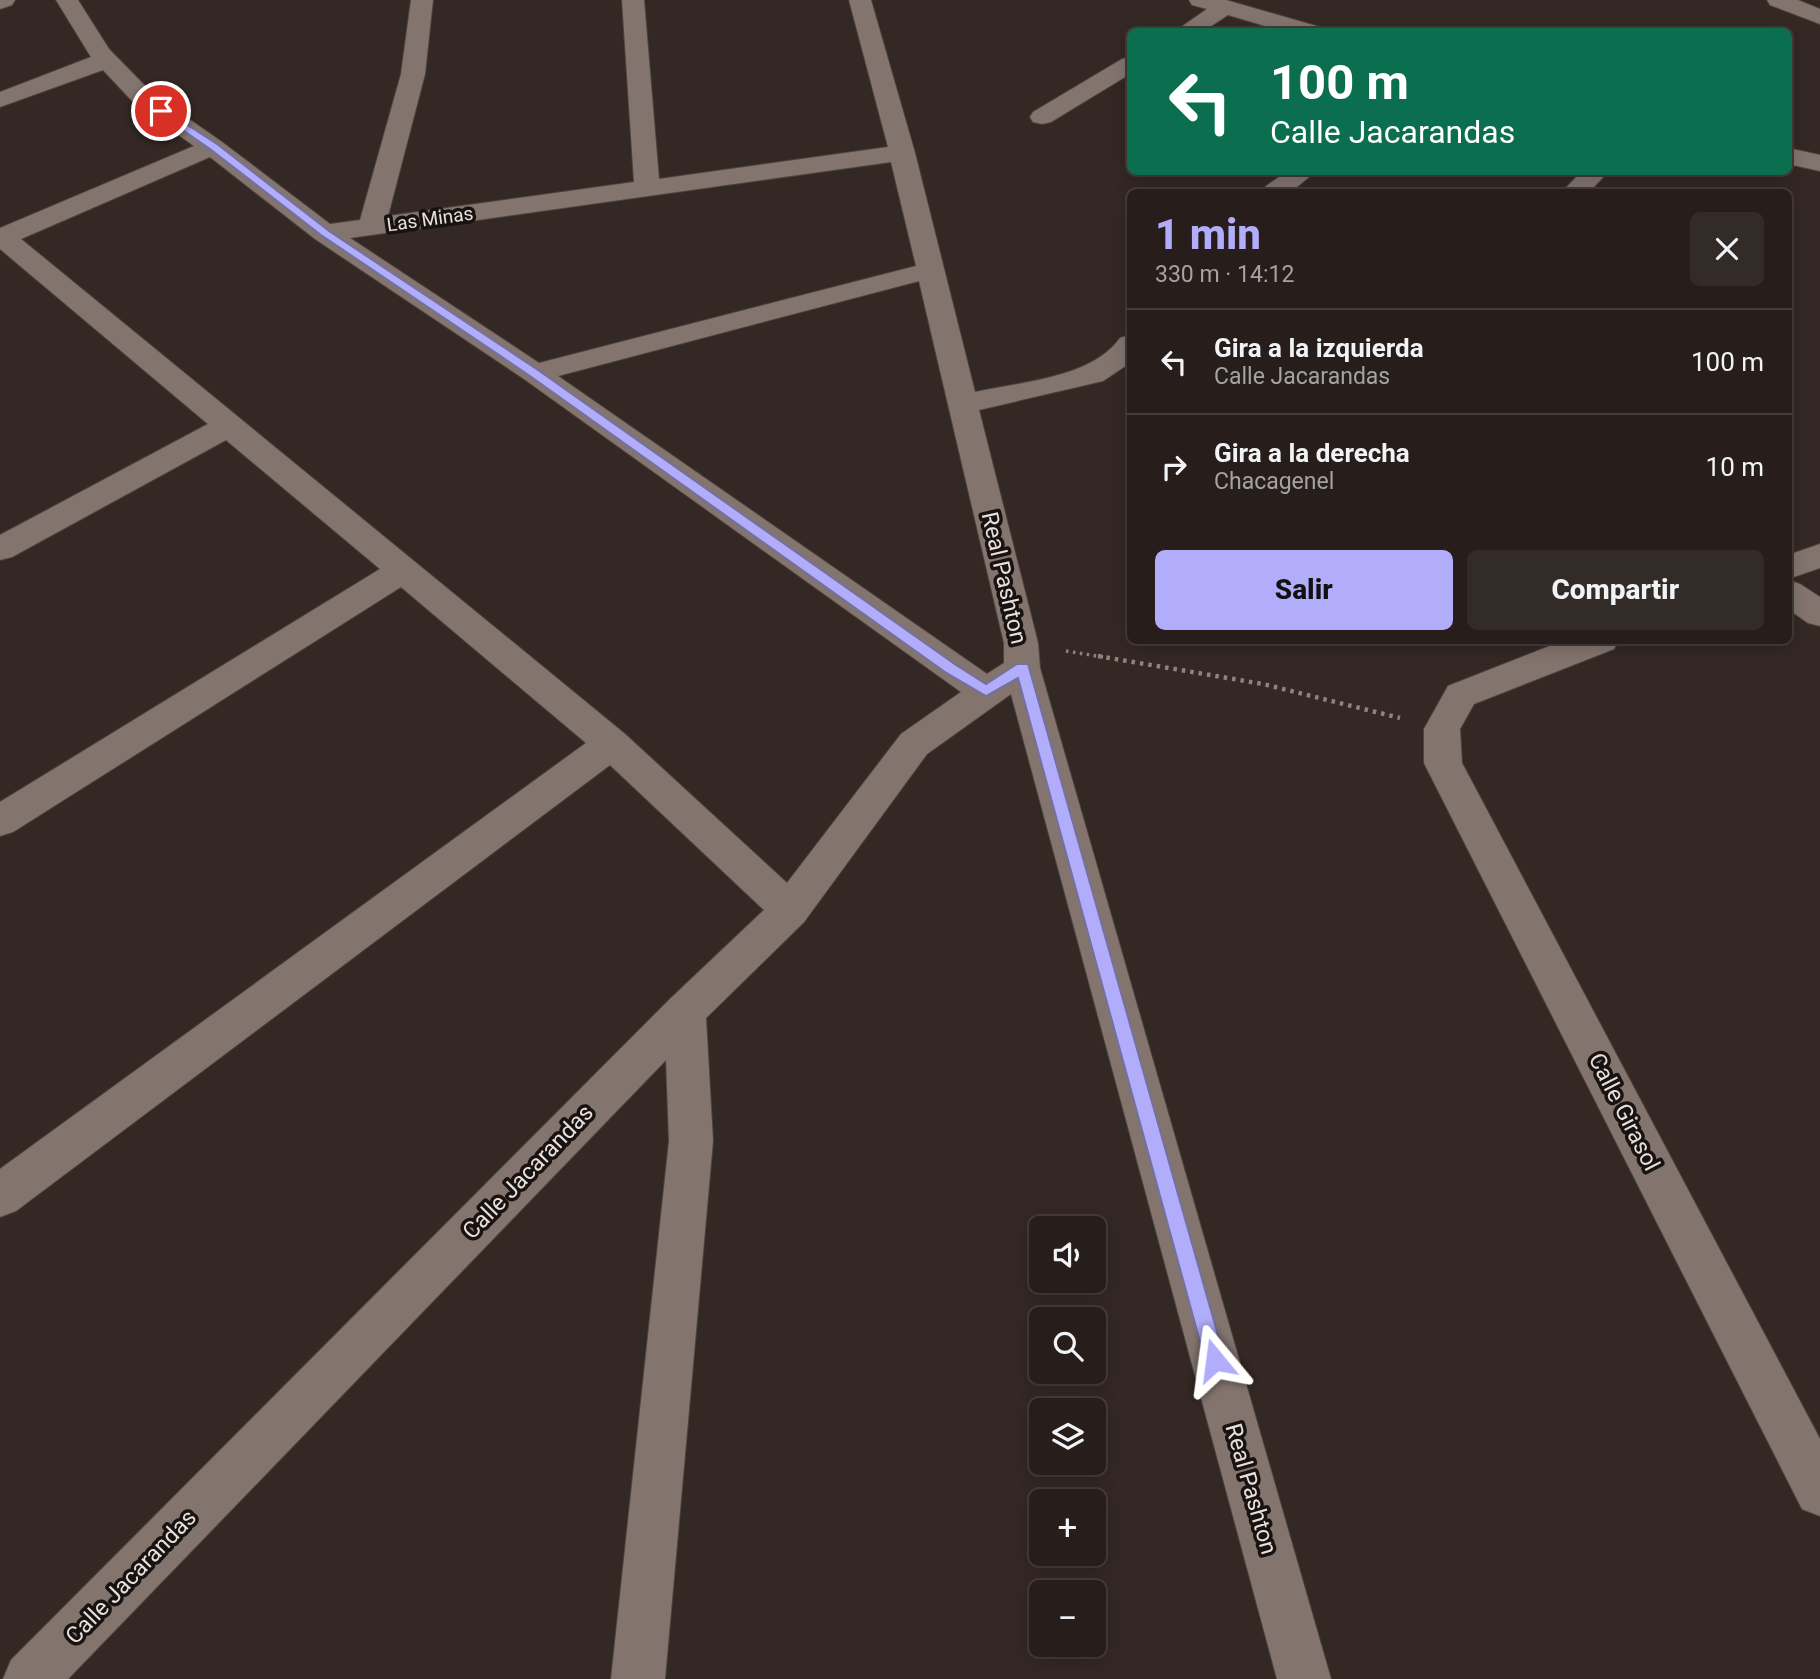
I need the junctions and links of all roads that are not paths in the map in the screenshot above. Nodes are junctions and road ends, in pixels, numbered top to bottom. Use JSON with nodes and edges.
{"nodes":[{"id":1,"x":67,"y":0,"type":"edge"},
{"id":2,"x":422,"y":0,"type":"edge"},
{"id":3,"x":633,"y":0,"type":"edge"},
{"id":4,"x":860,"y":0,"type":"edge"},
{"id":5,"x":1200,"y":0,"type":"edge"},
{"id":6,"x":1778,"y":0,"type":"edge"},
{"id":7,"x":1226,"y":7,"type":"junction"},
{"id":8,"x":1820,"y":17,"type":"edge"},
{"id":9,"x":1192,"y":28,"type":"edge"},
{"id":10,"x":1298,"y":28,"type":"edge"},
{"id":11,"x":106,"y":60,"type":"junction"},
{"id":12,"x":1127,"y":66,"type":"edge"},
{"id":13,"x":0,"y":100,"type":"edge"},
{"id":14,"x":1042,"y":117,"type":"dead end"},
{"id":15,"x":213,"y":147,"type":"junction"},
{"id":16,"x":902,"y":153,"type":"junction"},
{"id":17,"x":1792,"y":157,"type":"edge"},
{"id":18,"x":1820,"y":163,"type":"edge"},
{"id":19,"x":1298,"y":175,"type":"edge"},
{"id":20,"x":1592,"y":175,"type":"edge"},
{"id":21,"x":647,"y":189,"type":"junction"},
{"id":22,"x":1279,"y":189,"type":"edge"},
{"id":23,"x":1578,"y":189,"type":"edge"},
{"id":24,"x":372,"y":226,"type":"junction"},
{"id":25,"x":325,"y":233,"type":"junction"},
{"id":26,"x":1,"y":239,"type":"edge"},
{"id":27,"x":931,"y":270,"type":"junction"},
{"id":28,"x":1127,"y":353,"type":"edge"},
{"id":29,"x":534,"y":373,"type":"junction"},
{"id":30,"x":962,"y":404,"type":"junction"},
{"id":31,"x":229,"y":426,"type":"junction"},
{"id":32,"x":0,"y":549,"type":"edge"},
{"id":33,"x":1820,"y":555,"type":"edge"},
{"id":34,"x":1792,"y":566,"type":"edge"},
{"id":35,"x":403,"y":570,"type":"junction"},
{"id":36,"x":1792,"y":595,"type":"edge"},
{"id":37,"x":1820,"y":614,"type":"edge"},
{"id":38,"x":1592,"y":644,"type":"edge"},
{"id":39,"x":1022,"y":655,"type":"junction"},
{"id":40,"x":986,"y":691,"type":"junction"},
{"id":41,"x":612,"y":744,"type":"junction"},
{"id":42,"x":0,"y":821,"type":"edge"},
{"id":43,"x":790,"y":910,"type":"junction"},
{"id":44,"x":685,"y":1012,"type":"junction"},
{"id":45,"x":0,"y":1196,"type":"edge"},
{"id":46,"x":1820,"y":1491,"type":"edge"},
{"id":47,"x":30,"y":1679,"type":"edge"},
{"id":48,"x":638,"y":1679,"type":"edge"},
{"id":49,"x":1304,"y":1679,"type":"edge"}],
"edges":[{"from":1,"to":11,"type":"street"},
{"from":2,"to":24,"type":"street"},
{"from":3,"to":21,"type":"street"},
{"from":4,"to":16,"type":"street","name":"Real Pashton"},
{"from":5,"to":7,"type":"street"},
{"from":6,"to":8,"type":"street"},
{"from":7,"to":9,"type":"street"},
{"from":7,"to":10,"type":"street"},
{"from":11,"to":13,"type":"street"},
{"from":11,"to":15,"type":"street"},
{"from":12,"to":14,"type":"street"},
{"from":15,"to":25,"type":"street"},
{"from":15,"to":26,"type":"street"},
{"from":16,"to":21,"type":"street","name":"Las Minas"},
{"from":16,"to":27,"type":"street","name":"Real Pashton"},
{"from":17,"to":18,"type":"street"},
{"from":19,"to":22,"type":"street"},
{"from":20,"to":23,"type":"street"},
{"from":21,"to":24,"type":"street","name":"Las Minas"},
{"from":24,"to":25,"type":"street","name":"Las Minas"},
{"from":25,"to":29,"type":"street"},
{"from":26,"to":31,"type":"street"},
{"from":27,"to":29,"type":"street"},
{"from":27,"to":30,"type":"street","name":"Real Pashton"},
{"from":28,"to":30,"type":"street"},
{"from":29,"to":40,"type":"street"},
{"from":30,"to":39,"type":"street","name":"Real Pashton"},
{"from":31,"to":32,"type":"street"},
{"from":31,"to":35,"type":"street"},
{"from":33,"to":34,"type":"street"},
{"from":35,"to":41,"type":"street"},
{"from":35,"to":42,"type":"street"},
{"from":36,"to":37,"type":"street"},
{"from":38,"to":46,"type":"street","name":"Calle Girasol"},
{"from":39,"to":40,"type":"street","name":"Calle Jacarandas"},
{"from":39,"to":49,"type":"street","name":"Real Pashton"},
{"from":40,"to":43,"type":"street","name":"Calle Jacarandas"},
{"from":41,"to":43,"type":"street"},
{"from":41,"to":45,"type":"street"},
{"from":43,"to":44,"type":"street","name":"Calle Jacarandas"},
{"from":44,"to":47,"type":"street","name":"Calle Jacarandas"},
{"from":44,"to":48,"type":"street"}]}
